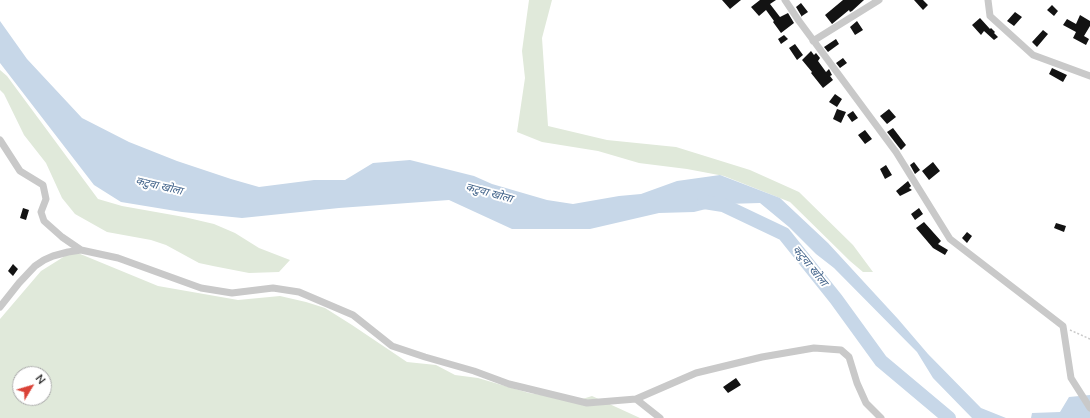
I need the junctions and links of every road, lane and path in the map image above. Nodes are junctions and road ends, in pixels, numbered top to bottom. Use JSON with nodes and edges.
{"nodes":[{"id":1,"x":785,"y":0,"type":"edge"},
{"id":2,"x":879,"y":0,"type":"edge"},
{"id":3,"x":988,"y":0,"type":"edge"},
{"id":4,"x":813,"y":41,"type":"junction"},
{"id":5,"x":1090,"y":76,"type":"edge"},
{"id":6,"x":0,"y":140,"type":"edge"},
{"id":7,"x":81,"y":250,"type":"junction"},
{"id":8,"x":0,"y":307,"type":"edge"},
{"id":9,"x":1063,"y":326,"type":"junction"},
{"id":10,"x":1090,"y":339,"type":"edge"},
{"id":11,"x":636,"y":399,"type":"junction"},
{"id":12,"x":1090,"y":408,"type":"edge"},
{"id":13,"x":660,"y":418,"type":"edge"},
{"id":14,"x":882,"y":418,"type":"edge"}],
"edges":[{"from":1,"to":4,"type":"street"},
{"from":2,"to":4,"type":"street"},
{"from":3,"to":5,"type":"street"},
{"from":4,"to":9,"type":"street"},
{"from":6,"to":7,"type":"street"},
{"from":7,"to":8,"type":"street"},
{"from":7,"to":11,"type":"street"},
{"from":9,"to":10,"type":"path"},
{"from":9,"to":12,"type":"street"},
{"from":11,"to":13,"type":"street"},
{"from":11,"to":14,"type":"street"}]}
